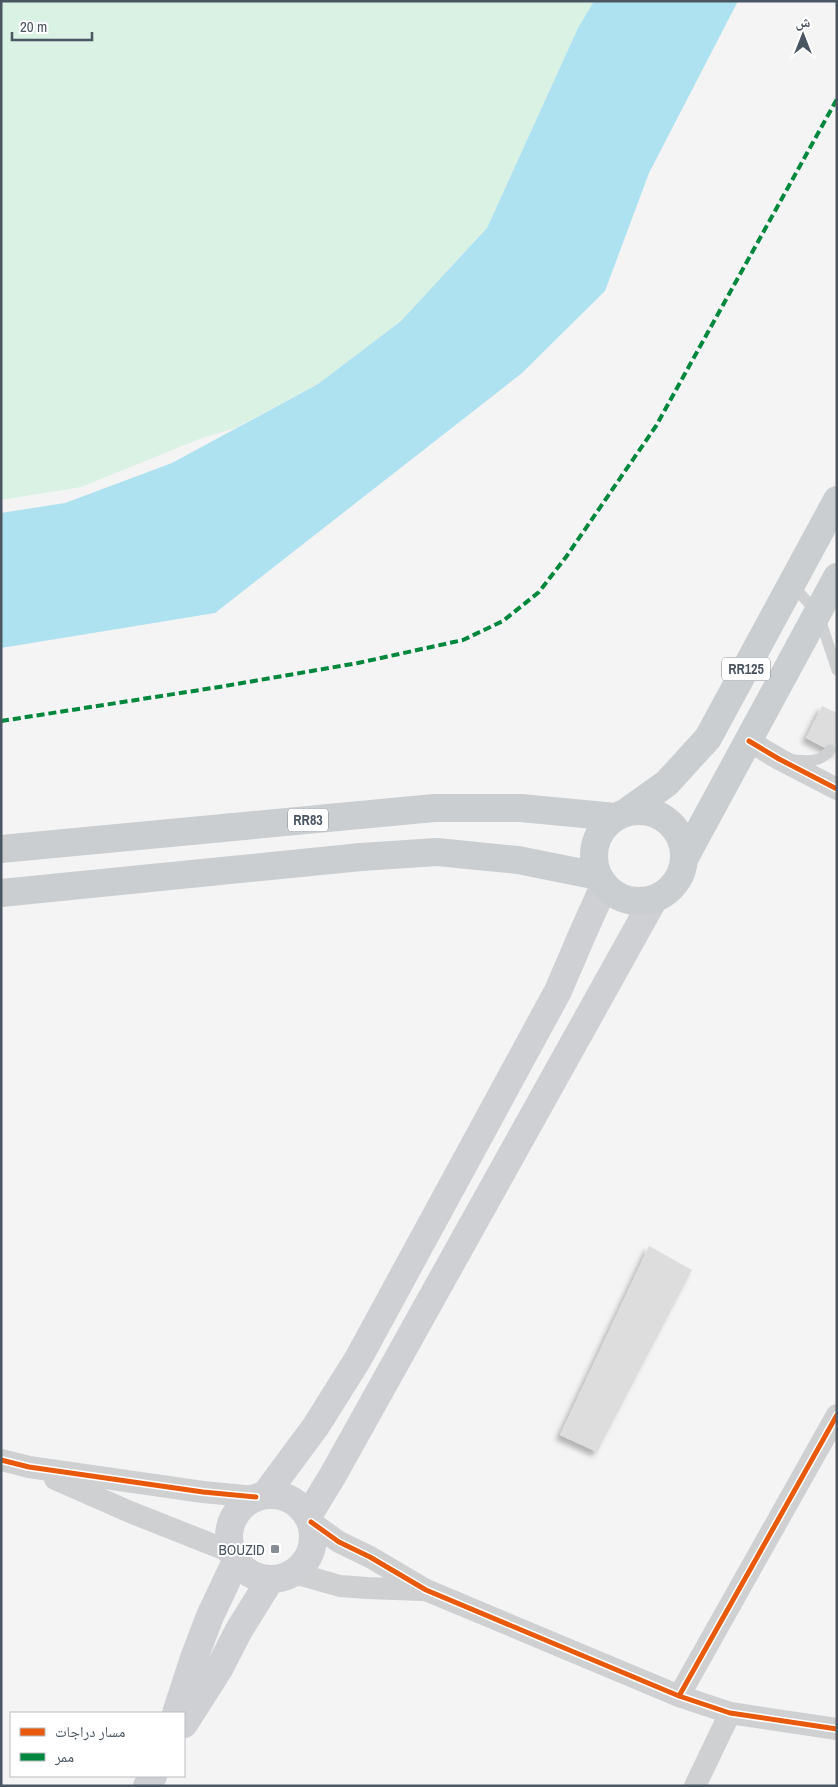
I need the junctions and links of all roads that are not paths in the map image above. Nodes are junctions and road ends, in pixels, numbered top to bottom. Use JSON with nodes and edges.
{"nodes":[{"id":1,"x":837,"y":500,"type":"edge"},
{"id":2,"x":837,"y":577,"type":"edge"},
{"id":3,"x":792,"y":584,"type":"junction"},
{"id":4,"x":818,"y":613,"type":"junction"},
{"id":5,"x":837,"y":670,"type":"edge"},
{"id":6,"x":749,"y":741,"type":"junction"},
{"id":7,"x":830,"y":750,"type":"dead end"},
{"id":8,"x":779,"y":759,"type":"junction"},
{"id":9,"x":837,"y":789,"type":"edge"},
{"id":10,"x":620,"y":815,"type":"junction"},
{"id":11,"x":1,"y":849,"type":"edge"},
{"id":12,"x":684,"y":859,"type":"junction"},
{"id":13,"x":601,"y":881,"type":"junction"},
{"id":14,"x":1,"y":893,"type":"edge"},
{"id":15,"x":654,"y":899,"type":"junction"},
{"id":16,"x":837,"y":1415,"type":"edge"},
{"id":17,"x":1,"y":1460,"type":"edge"},
{"id":18,"x":29,"y":1467,"type":"junction"},
{"id":19,"x":261,"y":1496,"type":"junction"},
{"id":20,"x":310,"y":1519,"type":"junction"},
{"id":21,"x":233,"y":1556,"type":"junction"},
{"id":22,"x":282,"y":1576,"type":"junction"},
{"id":23,"x":426,"y":1590,"type":"junction"},
{"id":24,"x":679,"y":1696,"type":"junction"},
{"id":25,"x":176,"y":1712,"type":"edge"},
{"id":26,"x":730,"y":1713,"type":"junction"},
{"id":27,"x":185,"y":1722,"type":"edge"},
{"id":28,"x":837,"y":1729,"type":"edge"},
{"id":29,"x":695,"y":1786,"type":"edge"}],
"edges":[{"from":1,"to":3,"type":"main road","number":"RR125"},
{"from":2,"to":4,"type":"main road","number":"RR125"},
{"from":3,"to":4,"type":"lane"},
{"from":3,"to":10,"type":"main road","number":"RR125"},
{"from":4,"to":5,"type":"lane"},
{"from":4,"to":6,"type":"main road","number":"RR125"},
{"from":6,"to":8,"type":"street"},
{"from":6,"to":12,"type":"main road","number":"RR125"},
{"from":7,"to":8,"type":"lane"},
{"from":8,"to":9,"type":"street"},
{"from":10,"to":11,"type":"main road","number":"RR83"},
{"from":10,"to":12,"type":"main road"},
{"from":10,"to":13,"type":"main road"},
{"from":12,"to":15,"type":"main road"},
{"from":13,"to":14,"type":"main road"},
{"from":13,"to":15,"type":"main road"},
{"from":13,"to":19,"type":"main road"},
{"from":15,"to":20,"type":"main road"},
{"from":16,"to":24,"type":"street"},
{"from":17,"to":18,"type":"street"},
{"from":18,"to":19,"type":"street"},
{"from":18,"to":21,"type":"street"},
{"from":19,"to":20,"type":"main road"},
{"from":19,"to":21,"type":"main road"},
{"from":20,"to":22,"type":"main road"},
{"from":20,"to":23,"type":"street"},
{"from":21,"to":22,"type":"main road"},
{"from":21,"to":25,"type":"main road"},
{"from":22,"to":23,"type":"street"},
{"from":22,"to":27,"type":"main road"},
{"from":23,"to":24,"type":"street"},
{"from":24,"to":26,"type":"street"},
{"from":26,"to":28,"type":"street"},
{"from":26,"to":29,"type":"street"}]}
